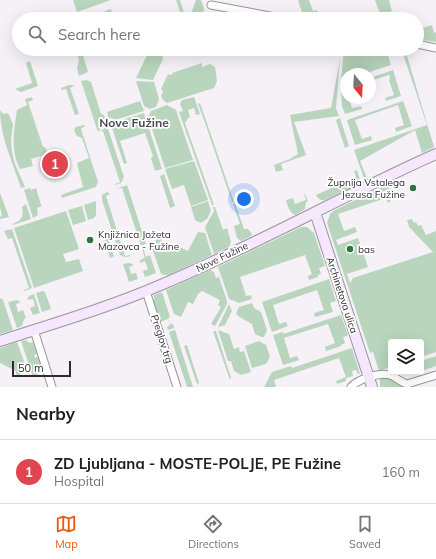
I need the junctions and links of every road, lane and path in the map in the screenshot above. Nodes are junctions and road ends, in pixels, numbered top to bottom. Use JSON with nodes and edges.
{"nodes":[{"id":1,"x":211,"y":5,"type":"dead end"},
{"id":2,"x":248,"y":12,"type":"edge"},
{"id":3,"x":424,"y":45,"type":"edge"},
{"id":4,"x":436,"y":48,"type":"edge"},
{"id":5,"x":436,"y":154,"type":"edge"},
{"id":6,"x":315,"y":212,"type":"junction"},
{"id":7,"x":146,"y":291,"type":"junction"},
{"id":8,"x":34,"y":330,"type":"junction"},
{"id":9,"x":0,"y":341,"type":"edge"},
{"id":10,"x":436,"y":375,"type":"edge"},
{"id":11,"x":371,"y":382,"type":"edge"},
{"id":12,"x":52,"y":387,"type":"edge"},
{"id":13,"x":177,"y":387,"type":"edge"},
{"id":14,"x":352,"y":387,"type":"edge"}],
"edges":[{"from":1,"to":2,"type":"street"},
{"from":3,"to":4,"type":"street"},
{"from":5,"to":6,"type":"street","name":"Nove Fužine"},
{"from":6,"to":7,"type":"street","name":"Nove Fužine"},
{"from":6,"to":11,"type":"street","name":"Archinetova ulica"},
{"from":7,"to":8,"type":"street","name":"Nove Fužine"},
{"from":7,"to":13,"type":"street","name":"Preglov trg"},
{"from":8,"to":9,"type":"street","name":"Nove Fužine"},
{"from":8,"to":12,"type":"street"},
{"from":10,"to":11,"type":"street"},
{"from":11,"to":14,"type":"street"}]}
